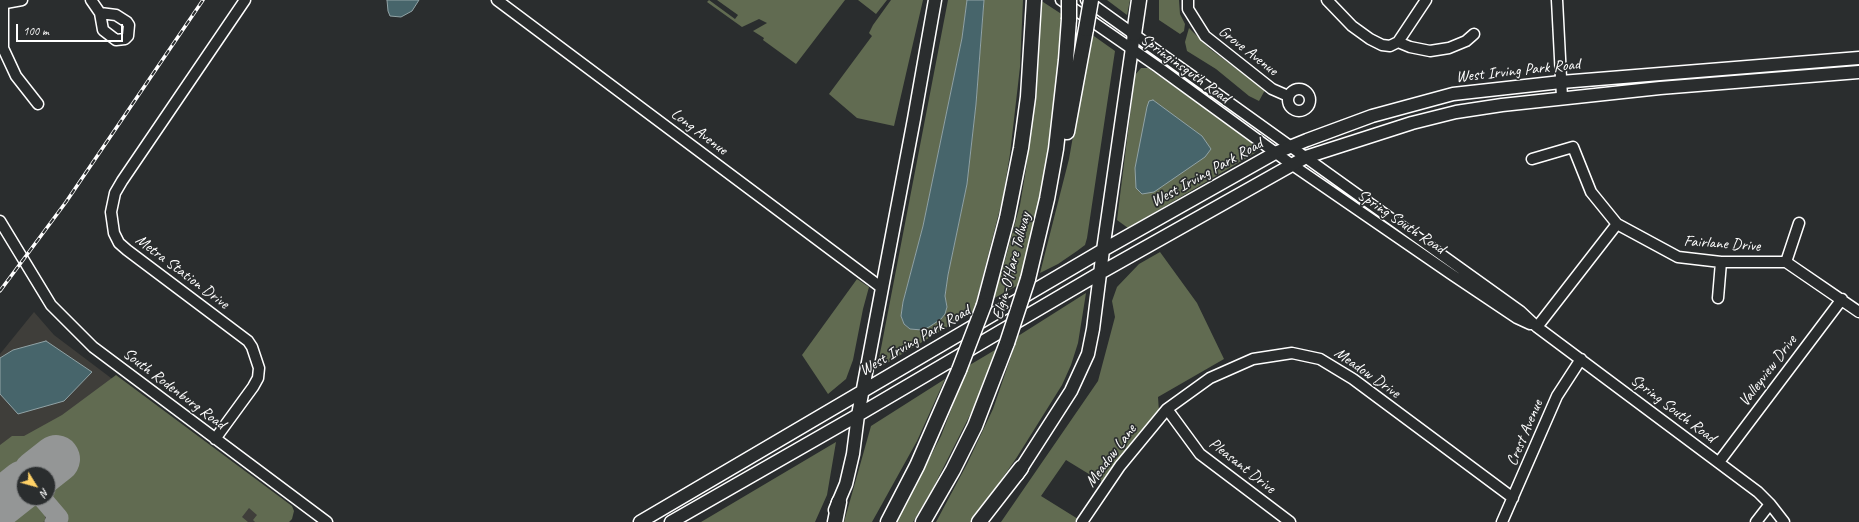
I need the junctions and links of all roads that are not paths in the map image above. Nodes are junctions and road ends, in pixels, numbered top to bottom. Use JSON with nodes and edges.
{"nodes":[{"id":1,"x":22,"y":0,"type":"edge"},
{"id":2,"x":91,"y":0,"type":"edge"},
{"id":3,"x":245,"y":0,"type":"edge"},
{"id":4,"x":497,"y":0,"type":"edge"},
{"id":5,"x":934,"y":0,"type":"edge"},
{"id":6,"x":1028,"y":0,"type":"edge"},
{"id":7,"x":1034,"y":0,"type":"edge"},
{"id":8,"x":1061,"y":0,"type":"edge"},
{"id":9,"x":1069,"y":0,"type":"edge"},
{"id":10,"x":1086,"y":0,"type":"edge"},
{"id":11,"x":1091,"y":0,"type":"edge"},
{"id":12,"x":1139,"y":0,"type":"edge"},
{"id":13,"x":1188,"y":0,"type":"edge"},
{"id":14,"x":1327,"y":0,"type":"edge"},
{"id":15,"x":1426,"y":0,"type":"edge"},
{"id":16,"x":1554,"y":1,"type":"edge"},
{"id":17,"x":1,"y":4,"type":"edge"},
{"id":18,"x":100,"y":13,"type":"dead end"},
{"id":19,"x":1134,"y":34,"type":"junction"},
{"id":20,"x":1474,"y":34,"type":"dead end"},
{"id":21,"x":1033,"y":35,"type":"junction"},
{"id":22,"x":1398,"y":42,"type":"junction"},
{"id":23,"x":1132,"y":48,"type":"junction"},
{"id":24,"x":1859,"y":58,"type":"edge"},
{"id":25,"x":1859,"y":72,"type":"edge"},
{"id":26,"x":1561,"y":82,"type":"junction"},
{"id":27,"x":1288,"y":96,"type":"dead end"},
{"id":28,"x":1562,"y":98,"type":"junction"},
{"id":29,"x":38,"y":104,"type":"dead end"},
{"id":30,"x":1291,"y":146,"type":"junction"},
{"id":31,"x":1276,"y":153,"type":"junction"},
{"id":32,"x":1306,"y":157,"type":"junction"},
{"id":33,"x":1532,"y":159,"type":"dead end"},
{"id":34,"x":1291,"y":164,"type":"junction"},
{"id":35,"x":1047,"y":199,"type":"junction"},
{"id":36,"x":0,"y":221,"type":"edge"},
{"id":37,"x":1799,"y":223,"type":"dead end"},
{"id":38,"x":1617,"y":224,"type":"junction"},
{"id":39,"x":1103,"y":250,"type":"junction"},
{"id":40,"x":1720,"y":262,"type":"junction"},
{"id":41,"x":1786,"y":262,"type":"junction"},
{"id":42,"x":1100,"y":273,"type":"junction"},
{"id":43,"x":882,"y":288,"type":"junction"},
{"id":44,"x":1718,"y":298,"type":"dead end"},
{"id":45,"x":1842,"y":299,"type":"junction"},
{"id":46,"x":1859,"y":312,"type":"edge"},
{"id":47,"x":1537,"y":327,"type":"junction"},
{"id":48,"x":1581,"y":359,"type":"junction"},
{"id":49,"x":864,"y":390,"type":"junction"},
{"id":50,"x":1167,"y":409,"type":"junction"},
{"id":51,"x":858,"y":415,"type":"junction"},
{"id":52,"x":215,"y":439,"type":"junction"},
{"id":53,"x":1719,"y":462,"type":"junction"},
{"id":54,"x":1021,"y":468,"type":"junction"},
{"id":55,"x":1513,"y":498,"type":"junction"},
{"id":56,"x":840,"y":502,"type":"junction"},
{"id":57,"x":1770,"y":504,"type":"junction"},
{"id":58,"x":327,"y":522,"type":"edge"},
{"id":59,"x":640,"y":522,"type":"edge"},
{"id":60,"x":671,"y":522,"type":"edge"},
{"id":61,"x":828,"y":522,"type":"edge"},
{"id":62,"x":835,"y":522,"type":"edge"},
{"id":63,"x":888,"y":522,"type":"edge"},
{"id":64,"x":924,"y":522,"type":"edge"},
{"id":65,"x":979,"y":522,"type":"edge"},
{"id":66,"x":988,"y":522,"type":"edge"},
{"id":67,"x":1082,"y":522,"type":"edge"},
{"id":68,"x":1290,"y":522,"type":"edge"},
{"id":69,"x":1502,"y":522,"type":"edge"},
{"id":70,"x":1756,"y":522,"type":"edge"},
{"id":71,"x":1784,"y":522,"type":"edge"}],
"edges":[{"from":1,"to":17,"type":"street"},
{"from":2,"to":18,"type":"street"},
{"from":3,"to":52,"type":"street","name":"Metra Station Drive"},
{"from":4,"to":43,"type":"street","name":"Long Avenue"},
{"from":5,"to":43,"type":"main road"},
{"from":6,"to":21,"type":"highway"},
{"from":7,"to":21,"type":"highway","name":"Elgin-O'Hare Tollway"},
{"from":8,"to":23,"type":"street","name":"Springinsguth Road"},
{"from":9,"to":35,"type":"highway","name":"Elgin-O'Hare Tollway","bridge":true},
{"from":10,"to":19,"type":"street","name":"Springinsguth Road"},
{"from":11,"to":35,"type":"highway","bridge":true},
{"from":12,"to":19,"type":"highway"},
{"from":13,"to":27,"type":"street","name":"Grove Avenue"},
{"from":14,"to":22,"type":"street"},
{"from":15,"to":22,"type":"street"},
{"from":16,"to":26,"type":"street"},
{"from":17,"to":29,"type":"street"},
{"from":19,"to":23,"type":"main road"},
{"from":19,"to":30,"type":"street","name":"Springinsguth Road"},
{"from":20,"to":22,"type":"street"},
{"from":21,"to":63,"type":"highway","name":"Elgin-O'Hare Tollway","bridge":true},
{"from":23,"to":31,"type":"street","name":"Springinsguth Road"},
{"from":23,"to":39,"type":"main road"},
{"from":24,"to":26,"type":"main road","name":"West Irving Park Road"},
{"from":25,"to":28,"type":"main road","name":"West Irving Park Road"},
{"from":26,"to":28,"type":"street"},
{"from":26,"to":30,"type":"main road","name":"West Irving Park Road"},
{"from":28,"to":32,"type":"main road","name":"West Irving Park Road"},
{"from":30,"to":31,"type":"main road","name":"West Irving Park Road"},
{"from":30,"to":32,"type":"street","name":"Springinsguth Road"},
{"from":31,"to":34,"type":"street","name":"Springinsguth Road"},
{"from":31,"to":39,"type":"main road","name":"West Irving Park Road"},
{"from":32,"to":34,"type":"main road","name":"West Irving Park Road"},
{"from":32,"to":47,"type":"street","name":"Spring South Road"},
{"from":33,"to":38,"type":"street","name":"Fairlane Drive"},
{"from":34,"to":42,"type":"main road","name":"West Irving Park Road"},
{"from":34,"to":47,"type":"street","name":"Spring South Road"},
{"from":35,"to":64,"type":"highway","name":"Elgin-O'Hare Tollway","bridge":true},
{"from":36,"to":52,"type":"street","name":"South Rodenburg Road"},
{"from":37,"to":41,"type":"street"},
{"from":38,"to":40,"type":"street","name":"Fairlane Drive"},
{"from":38,"to":47,"type":"street"},
{"from":39,"to":42,"type":"main road"},
{"from":39,"to":49,"type":"main road","name":"West Irving Park Road"},
{"from":40,"to":41,"type":"street","name":"Fairlane Drive"},
{"from":40,"to":44,"type":"street"},
{"from":41,"to":45,"type":"street"},
{"from":42,"to":51,"type":"main road","name":"West Irving Park Road"},
{"from":42,"to":54,"type":"main road"},
{"from":43,"to":49,"type":"main road"},
{"from":45,"to":46,"type":"street"},
{"from":45,"to":53,"type":"street","name":"Valleyview Drive"},
{"from":47,"to":48,"type":"street","name":"Spring South Road"},
{"from":48,"to":53,"type":"street","name":"Spring South Road"},
{"from":48,"to":55,"type":"street","name":"Crest Avenue"},
{"from":49,"to":51,"type":"main road"},
{"from":49,"to":59,"type":"main road","name":"West Irving Park Road"},
{"from":50,"to":55,"type":"street","name":"Meadow Drive"},
{"from":50,"to":67,"type":"street","name":"Meadow Lane"},
{"from":50,"to":68,"type":"street","name":"Pleasant Drive"},
{"from":51,"to":56,"type":"main road"},
{"from":51,"to":60,"type":"main road","name":"West Irving Park Road"},
{"from":52,"to":58,"type":"street","name":"South Rodenburg Road"},
{"from":53,"to":57,"type":"street","name":"Spring South Road"},
{"from":54,"to":65,"type":"highway"},
{"from":54,"to":66,"type":"main road"},
{"from":55,"to":69,"type":"street","name":"Crest Avenue"},
{"from":56,"to":61,"type":"main road"},
{"from":56,"to":62,"type":"highway"},
{"from":57,"to":70,"type":"street"},
{"from":57,"to":71,"type":"street","name":"Spring South Road"}]}
